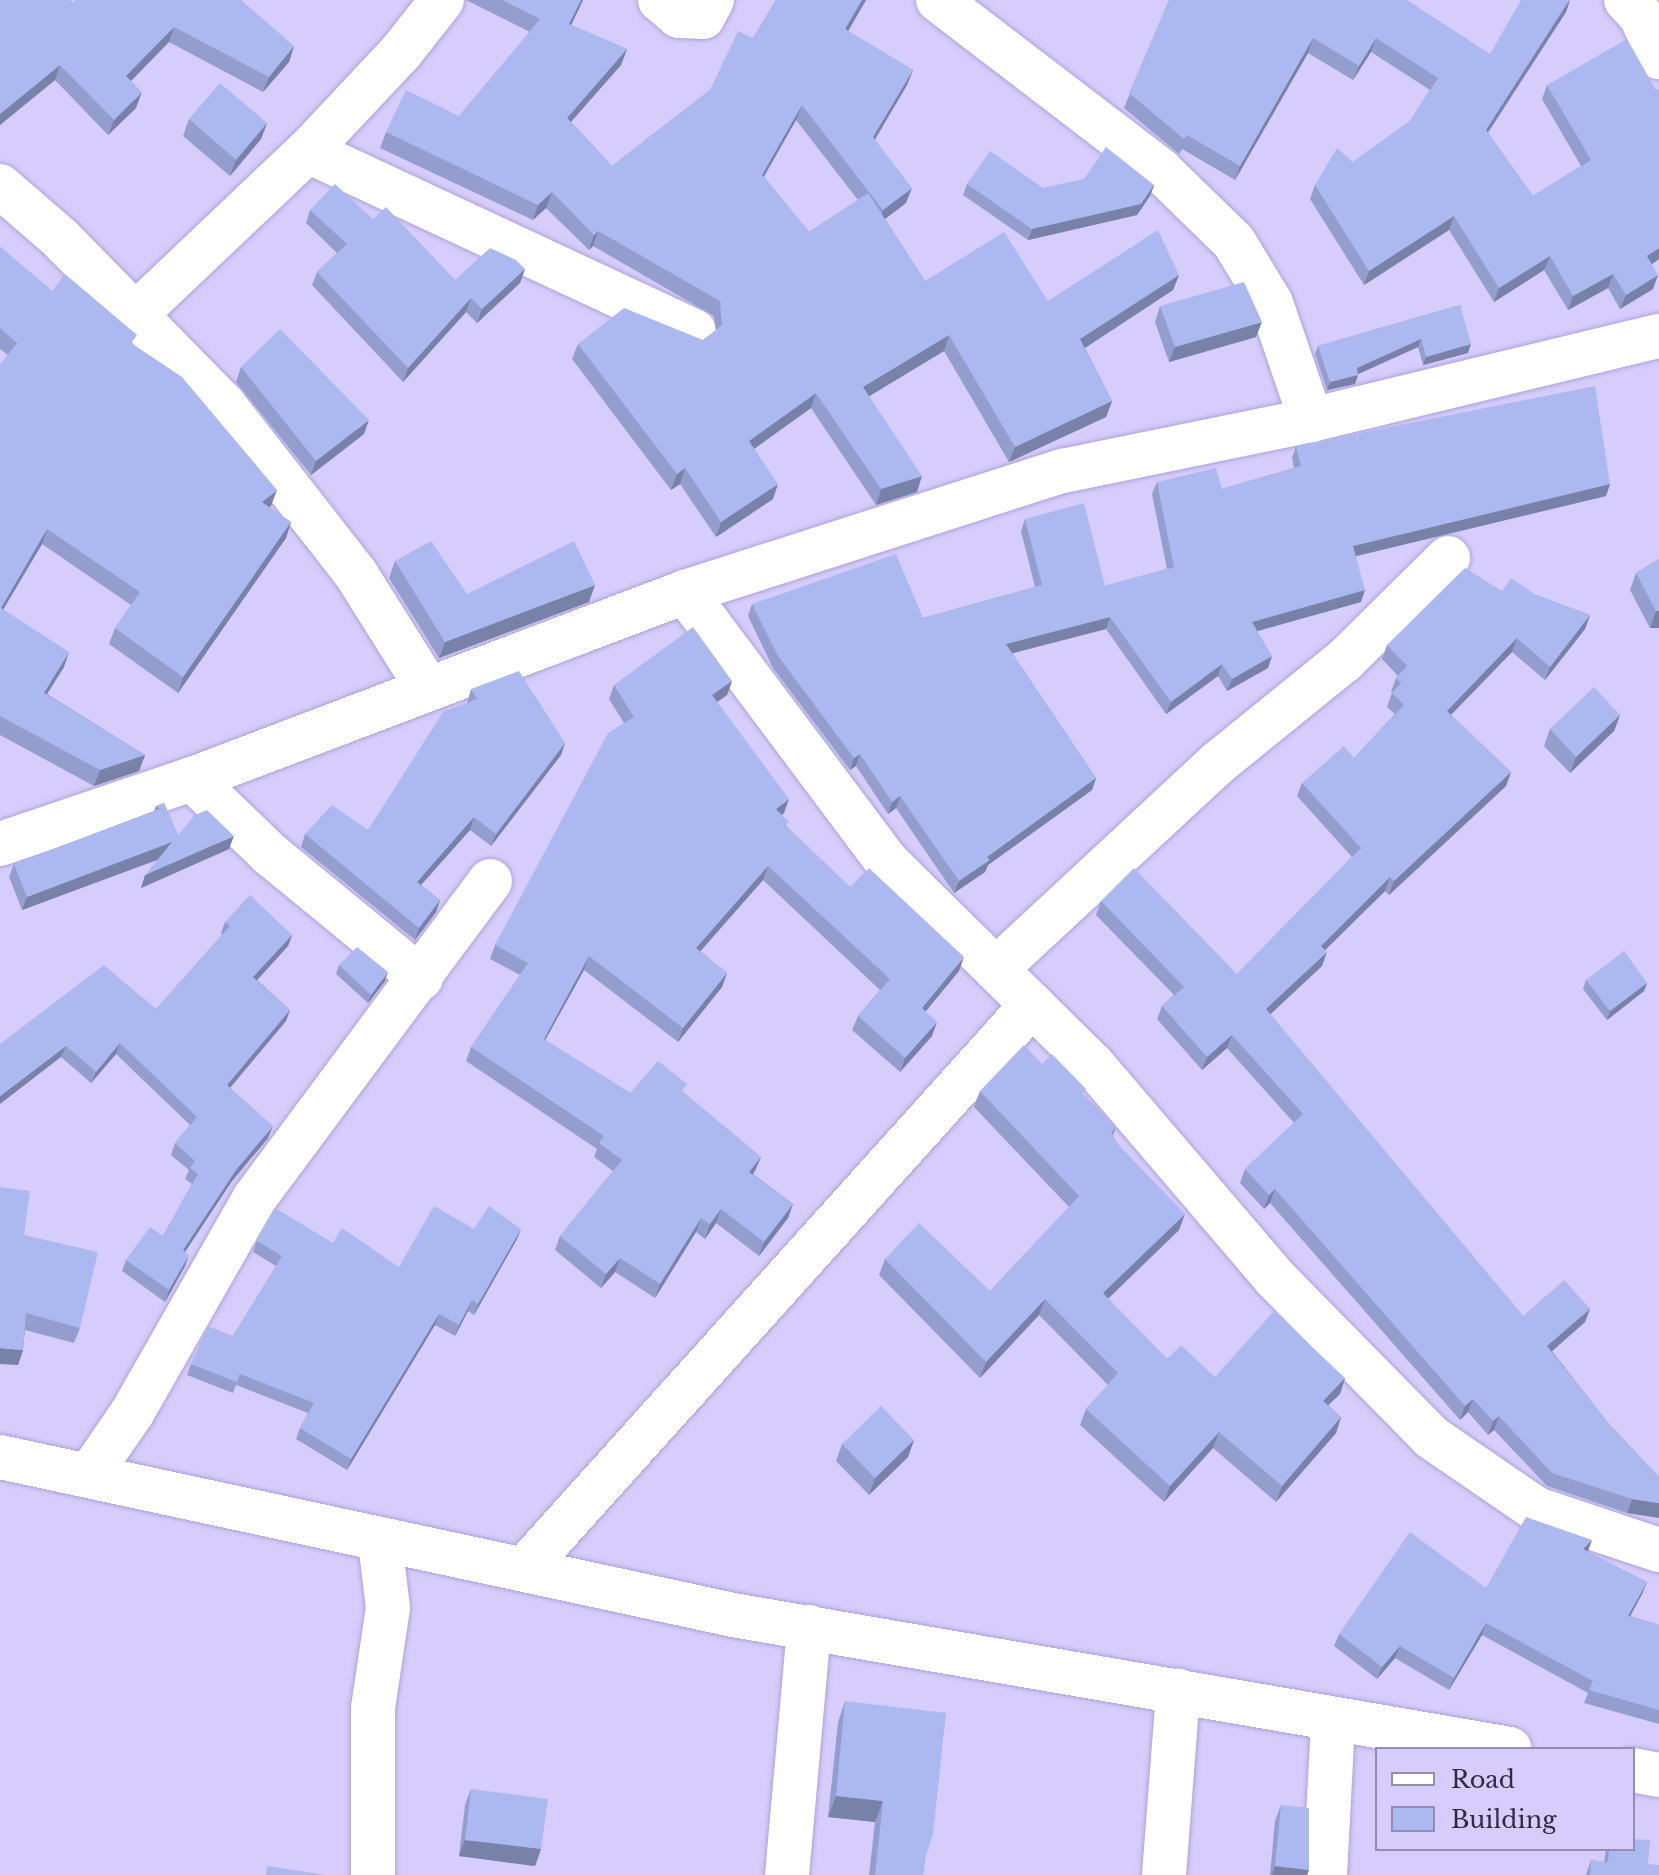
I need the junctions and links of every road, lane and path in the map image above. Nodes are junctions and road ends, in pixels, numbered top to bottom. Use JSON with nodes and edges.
{"nodes":[{"id":1,"x":442,"y":0,"type":"edge"},
{"id":2,"x":660,"y":0,"type":"edge"},
{"id":3,"x":712,"y":0,"type":"edge"},
{"id":4,"x":938,"y":0,"type":"edge"},
{"id":5,"x":1626,"y":0,"type":"edge"},
{"id":6,"x":1659,"y":57,"type":"edge"},
{"id":7,"x":308,"y":151,"type":"junction"},
{"id":8,"x":0,"y":186,"type":"edge"},
{"id":9,"x":137,"y":313,"type":"junction"},
{"id":10,"x":694,"y":331,"type":"dead end"},
{"id":11,"x":1659,"y":336,"type":"edge"},
{"id":12,"x":1311,"y":420,"type":"junction"},
{"id":13,"x":1448,"y":558,"type":"dead end"},
{"id":14,"x":685,"y":592,"type":"junction"},
{"id":15,"x":427,"y":687,"type":"junction"},
{"id":16,"x":192,"y":779,"type":"junction"},
{"id":17,"x":0,"y":844,"type":"edge"},
{"id":18,"x":490,"y":881,"type":"dead end"},
{"id":19,"x":996,"y":969,"type":"junction"},
{"id":20,"x":421,"y":978,"type":"junction"},
{"id":21,"x":1032,"y":1005,"type":"junction"},
{"id":22,"x":0,"y":1457,"type":"edge"},
{"id":23,"x":90,"y":1474,"type":"junction"},
{"id":24,"x":380,"y":1542,"type":"junction"},
{"id":25,"x":1659,"y":1550,"type":"edge"},
{"id":26,"x":525,"y":1568,"type":"junction"},
{"id":27,"x":809,"y":1627,"type":"junction"},
{"id":28,"x":1178,"y":1691,"type":"junction"},
{"id":29,"x":1333,"y":1721,"type":"junction"},
{"id":30,"x":1497,"y":1747,"type":"edge"},
{"id":31,"x":1635,"y":1770,"type":"edge"},
{"id":32,"x":1659,"y":1775,"type":"edge"},
{"id":33,"x":379,"y":1864,"type":"edge"},
{"id":34,"x":787,"y":1875,"type":"edge"},
{"id":35,"x":1164,"y":1875,"type":"edge"},
{"id":36,"x":1325,"y":1875,"type":"edge"}],
"edges":[{"from":1,"to":7,"type":"street"},
{"from":2,"to":3,"type":"street"},
{"from":4,"to":12,"type":"street"},
{"from":5,"to":6,"type":"street"},
{"from":7,"to":9,"type":"street"},
{"from":7,"to":10,"type":"street"},
{"from":8,"to":9,"type":"street"},
{"from":9,"to":15,"type":"street"},
{"from":11,"to":12,"type":"street"},
{"from":12,"to":14,"type":"street"},
{"from":13,"to":19,"type":"street"},
{"from":14,"to":15,"type":"street"},
{"from":14,"to":19,"type":"street"},
{"from":15,"to":16,"type":"street"},
{"from":16,"to":17,"type":"street"},
{"from":16,"to":20,"type":"street"},
{"from":18,"to":20,"type":"street"},
{"from":19,"to":21,"type":"street"},
{"from":20,"to":23,"type":"street"},
{"from":21,"to":25,"type":"street"},
{"from":21,"to":26,"type":"street"},
{"from":22,"to":23,"type":"street"},
{"from":23,"to":24,"type":"street"},
{"from":24,"to":26,"type":"street"},
{"from":24,"to":33,"type":"street"},
{"from":26,"to":27,"type":"street"},
{"from":27,"to":28,"type":"street"},
{"from":27,"to":34,"type":"street"},
{"from":28,"to":29,"type":"street"},
{"from":28,"to":35,"type":"street"},
{"from":29,"to":30,"type":"street"},
{"from":29,"to":36,"type":"street"},
{"from":31,"to":32,"type":"street"}]}
